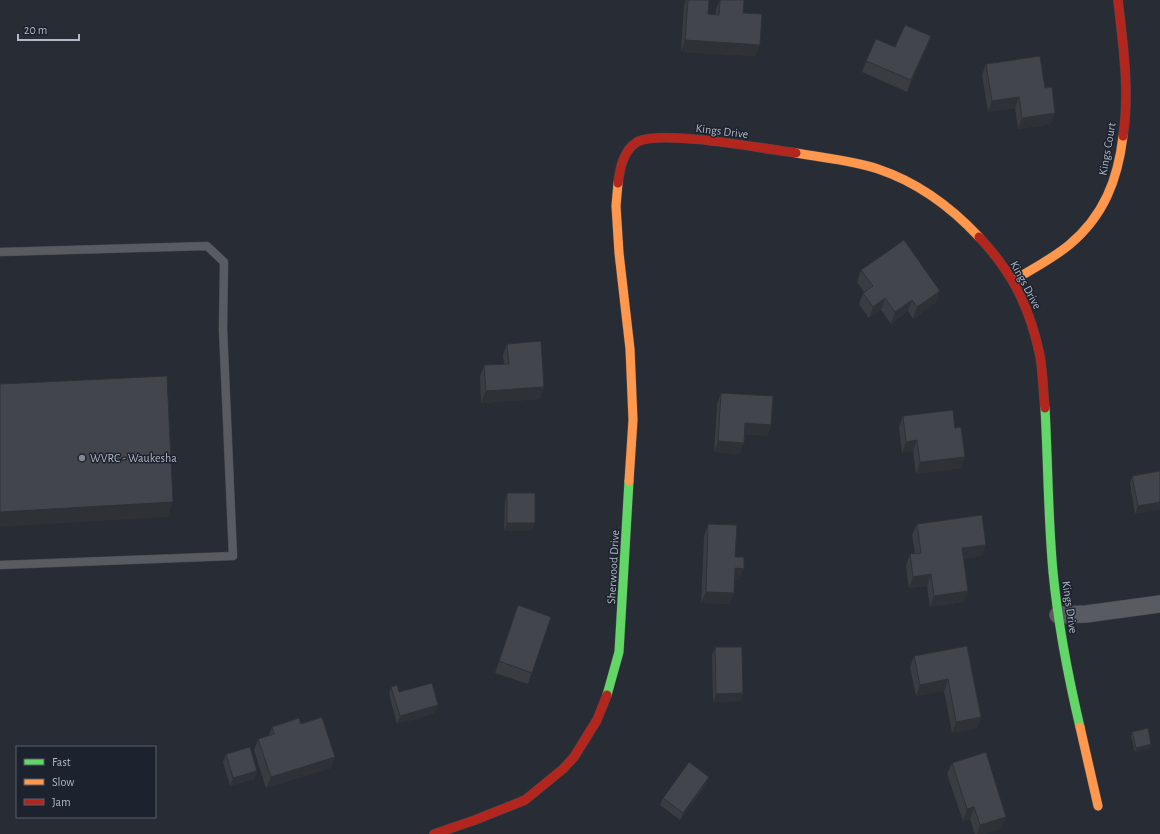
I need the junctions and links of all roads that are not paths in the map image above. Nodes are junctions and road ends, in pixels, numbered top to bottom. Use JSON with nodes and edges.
{"nodes":[{"id":1,"x":1118,"y":0,"type":"edge"},
{"id":2,"x":616,"y":206,"type":"joint"},
{"id":3,"x":0,"y":252,"type":"edge"},
{"id":4,"x":1013,"y":281,"type":"junction"},
{"id":5,"x":0,"y":565,"type":"edge"},
{"id":6,"x":1160,"y":604,"type":"edge"},
{"id":7,"x":1058,"y":615,"type":"junction"},
{"id":8,"x":1098,"y":806,"type":"dead end"},
{"id":9,"x":434,"y":834,"type":"edge"}],
"edges":[{"from":1,"to":4,"type":"street","name":"Kings Court"},
{"from":2,"to":4,"type":"street","name":"Kings Drive"},
{"from":2,"to":9,"type":"street","name":"Sherwood Drive"},
{"from":3,"to":5,"type":"lane"},
{"from":4,"to":7,"type":"street","name":"Kings Drive"},
{"from":6,"to":7,"type":"street"},
{"from":7,"to":8,"type":"street","name":"Kings Drive"}]}
